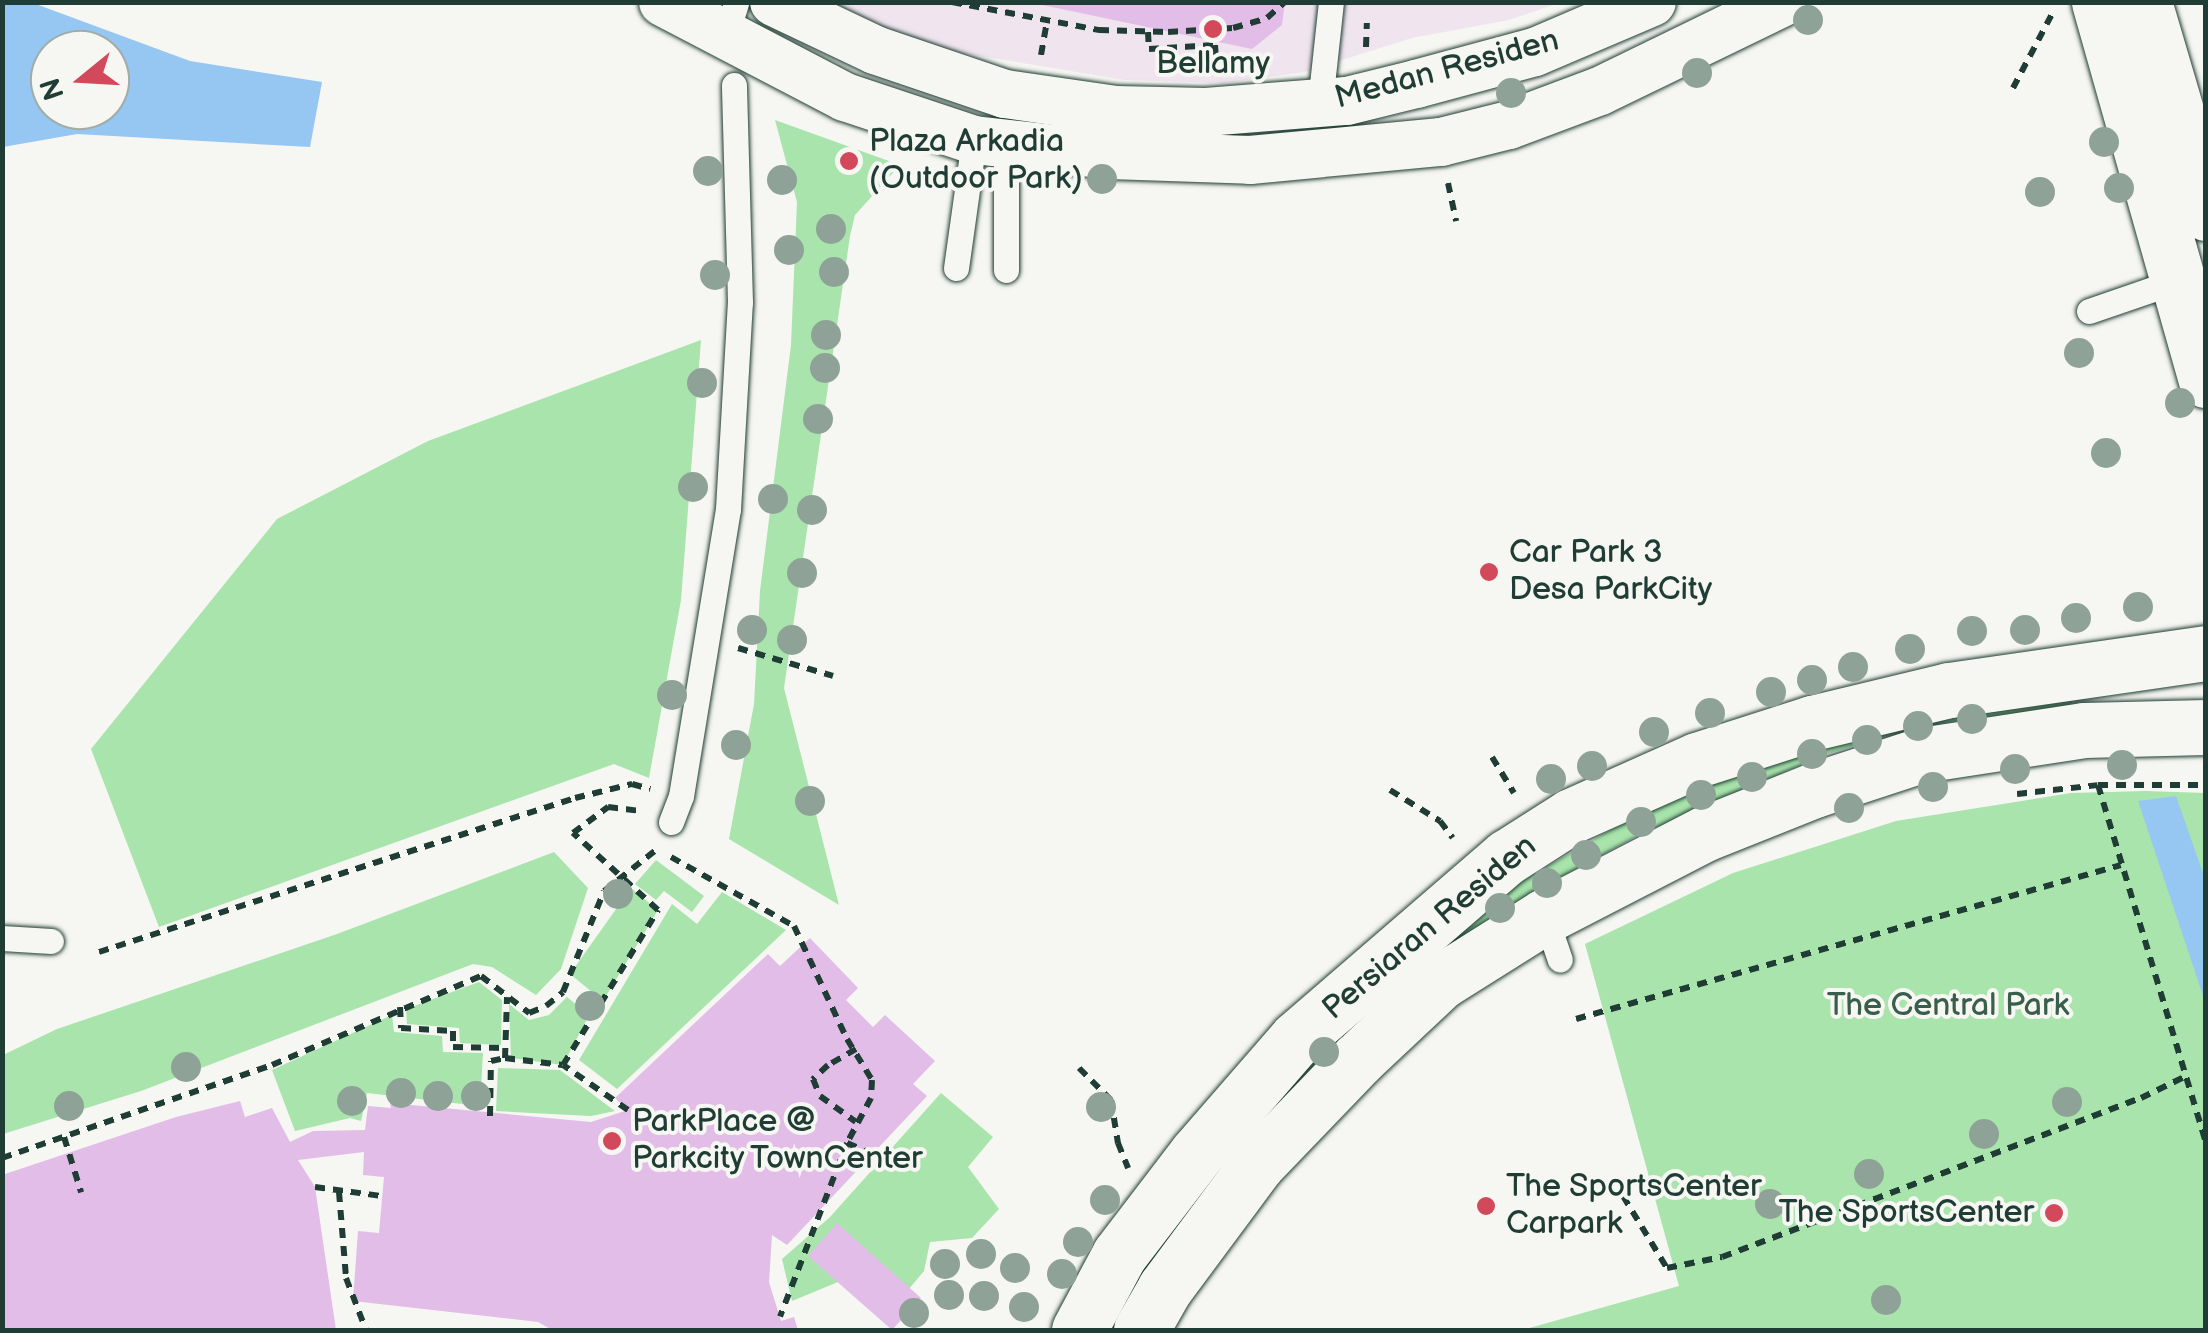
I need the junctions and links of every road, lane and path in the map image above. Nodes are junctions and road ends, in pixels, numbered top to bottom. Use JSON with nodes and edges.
{"nodes":[{"id":1,"x":663,"y":2,"type":"edge"},
{"id":2,"x":774,"y":2,"type":"edge"},
{"id":3,"x":952,"y":2,"type":"edge"},
{"id":4,"x":1285,"y":2,"type":"edge"},
{"id":5,"x":1330,"y":2,"type":"edge"},
{"id":6,"x":1652,"y":2,"type":"edge"},
{"id":7,"x":1783,"y":2,"type":"edge"},
{"id":8,"x":2099,"y":2,"type":"edge"},
{"id":9,"x":2144,"y":2,"type":"edge"},
{"id":10,"x":731,"y":20,"type":"edge"},
{"id":11,"x":1047,"y":21,"type":"junction"},
{"id":12,"x":1148,"y":32,"type":"junction"},
{"id":13,"x":2040,"y":38,"type":"dead end"},
{"id":14,"x":1041,"y":56,"type":"dead end"},
{"id":15,"x":1216,"y":58,"type":"dead end"},
{"id":16,"x":734,"y":85,"type":"dead end"},
{"id":17,"x":2014,"y":88,"type":"dead end"},
{"id":18,"x":1005,"y":94,"type":"junction"},
{"id":19,"x":1320,"y":104,"type":"junction"},
{"id":20,"x":990,"y":143,"type":"junction"},
{"id":21,"x":1447,"y":177,"type":"dead end"},
{"id":22,"x":2206,"y":213,"type":"edge"},
{"id":23,"x":1456,"y":221,"type":"dead end"},
{"id":24,"x":956,"y":268,"type":"dead end"},
{"id":25,"x":1006,"y":270,"type":"dead end"},
{"id":26,"x":2179,"y":280,"type":"junction"},
{"id":27,"x":2089,"y":311,"type":"dead end"},
{"id":28,"x":2206,"y":380,"type":"edge"},
{"id":29,"x":706,"y":642,"type":"junction"},
{"id":30,"x":2206,"y":653,"type":"edge"},
{"id":31,"x":833,"y":676,"type":"dead end"},
{"id":32,"x":2206,"y":727,"type":"edge"},
{"id":33,"x":1492,"y":757,"type":"dead end"},
{"id":34,"x":2098,"y":786,"type":"junction"},
{"id":35,"x":2206,"y":786,"type":"edge"},
{"id":36,"x":1390,"y":790,"type":"dead end"},
{"id":37,"x":2009,"y":795,"type":"dead end"},
{"id":38,"x":1523,"y":806,"type":"dead end"},
{"id":39,"x":675,"y":811,"type":"junction"},
{"id":40,"x":1456,"y":847,"type":"dead end"},
{"id":41,"x":2122,"y":865,"type":"junction"},
{"id":42,"x":620,"y":877,"type":"junction"},
{"id":43,"x":2,"y":938,"type":"edge"},
{"id":44,"x":50,"y":940,"type":"dead end"},
{"id":45,"x":99,"y":952,"type":"dead end"},
{"id":46,"x":507,"y":997,"type":"junction"},
{"id":47,"x":400,"y":1007,"type":"junction"},
{"id":48,"x":1576,"y":1018,"type":"dead end"},
{"id":49,"x":505,"y":1048,"type":"junction"},
{"id":50,"x":856,"y":1049,"type":"junction"},
{"id":51,"x":505,"y":1058,"type":"junction"},
{"id":52,"x":563,"y":1065,"type":"junction"},
{"id":53,"x":1079,"y":1068,"type":"dead end"},
{"id":54,"x":2184,"y":1077,"type":"junction"},
{"id":55,"x":628,"y":1110,"type":"dead end"},
{"id":56,"x":490,"y":1116,"type":"dead end"},
{"id":57,"x":856,"y":1122,"type":"junction"},
{"id":58,"x":64,"y":1137,"type":"junction"},
{"id":59,"x":2206,"y":1142,"type":"edge"},
{"id":60,"x":847,"y":1143,"type":"junction"},
{"id":61,"x":877,"y":1156,"type":"dead end"},
{"id":62,"x":2,"y":1158,"type":"edge"},
{"id":63,"x":1132,"y":1178,"type":"dead end"},
{"id":64,"x":315,"y":1188,"type":"dead end"},
{"id":65,"x":82,"y":1192,"type":"dead end"},
{"id":66,"x":339,"y":1192,"type":"junction"},
{"id":67,"x":382,"y":1196,"type":"dead end"},
{"id":68,"x":1623,"y":1196,"type":"dead end"},
{"id":69,"x":780,"y":1317,"type":"dead end"},
{"id":70,"x":366,"y":1330,"type":"edge"},
{"id":71,"x":1079,"y":1330,"type":"edge"},
{"id":72,"x":1141,"y":1330,"type":"edge"}],
"edges":[{"from":1,"to":10,"type":"street","name":"Medan Residen"},
{"from":2,"to":18,"type":"street","name":"Medan Residen"},
{"from":3,"to":11,"type":"path"},
{"from":4,"to":12,"type":"path"},
{"from":5,"to":19,"type":"lane"},
{"from":6,"to":19,"type":"street","name":"Medan Residen"},
{"from":7,"to":20,"type":"street","name":"Medan Residen"},
{"from":8,"to":26,"type":"street"},
{"from":9,"to":22,"type":"street"},
{"from":10,"to":20,"type":"street","name":"Medan Residen"},
{"from":11,"to":12,"type":"path"},
{"from":11,"to":14,"type":"path"},
{"from":12,"to":15,"type":"path"},
{"from":13,"to":17,"type":"path"},
{"from":16,"to":29,"type":"lane"},
{"from":18,"to":19,"type":"street","name":"Medan Residen"},
{"from":18,"to":20,"type":"lane"},
{"from":20,"to":24,"type":"lane"},
{"from":20,"to":25,"type":"lane"},
{"from":21,"to":23,"type":"path"},
{"from":26,"to":27,"type":"lane"},
{"from":26,"to":28,"type":"street"},
{"from":29,"to":31,"type":"path"},
{"from":29,"to":39,"type":"lane"},
{"from":30,"to":71,"type":"street","name":"Persiaran Residen"},
{"from":32,"to":72,"type":"street","name":"Persiaran Residen"},
{"from":33,"to":38,"type":"path"},
{"from":34,"to":35,"type":"path"},
{"from":34,"to":37,"type":"path"},
{"from":34,"to":41,"type":"path"},
{"from":36,"to":40,"type":"path"},
{"from":39,"to":42,"type":"path"},
{"from":39,"to":45,"type":"path"},
{"from":41,"to":48,"type":"path"},
{"from":41,"to":54,"type":"path"},
{"from":42,"to":46,"type":"path"},
{"from":42,"to":50,"type":"path"},
{"from":42,"to":52,"type":"path"},
{"from":43,"to":44,"type":"lane"},
{"from":46,"to":47,"type":"path"},
{"from":46,"to":49,"type":"path"},
{"from":47,"to":49,"type":"path"},
{"from":47,"to":58,"type":"path"},
{"from":49,"to":51,"type":"path"},
{"from":50,"to":57,"type":"path"},
{"from":50,"to":57,"type":"path"},
{"from":51,"to":52,"type":"path"},
{"from":51,"to":56,"type":"path"},
{"from":52,"to":55,"type":"path"},
{"from":53,"to":63,"type":"path"},
{"from":54,"to":59,"type":"path"},
{"from":54,"to":68,"type":"path"},
{"from":57,"to":60,"type":"path"},
{"from":58,"to":62,"type":"path"},
{"from":58,"to":65,"type":"path"},
{"from":60,"to":61,"type":"path"},
{"from":60,"to":69,"type":"path"},
{"from":64,"to":66,"type":"path"},
{"from":66,"to":67,"type":"path"},
{"from":66,"to":70,"type":"path"}]}
